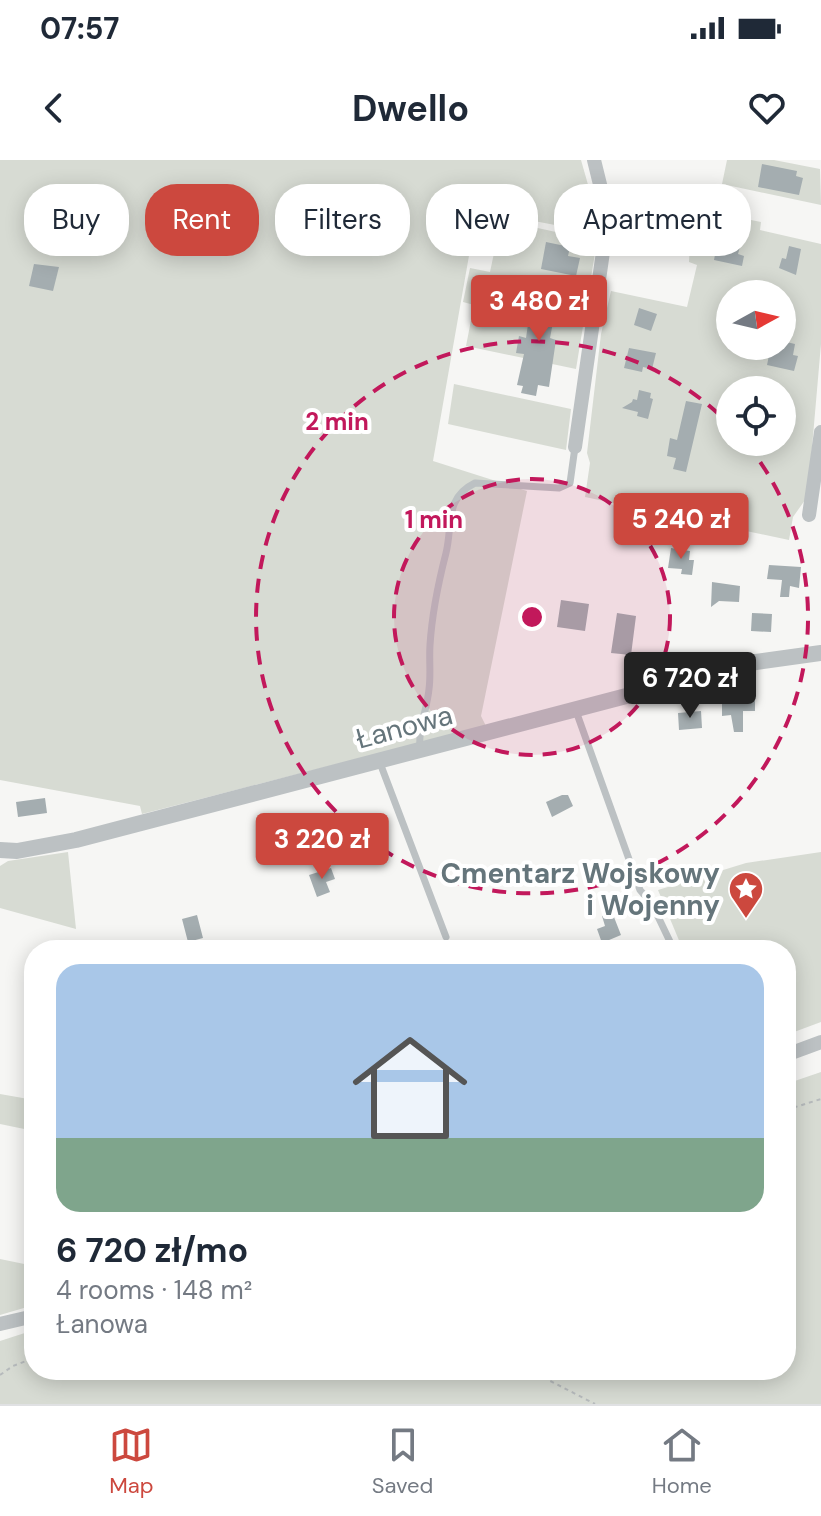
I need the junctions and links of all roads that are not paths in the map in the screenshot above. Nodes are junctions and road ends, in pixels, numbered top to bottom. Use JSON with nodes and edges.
{"nodes":[{"id":1,"x":594,"y":160,"type":"edge"},
{"id":2,"x":821,"y":432,"type":"edge"},
{"id":3,"x":575,"y":447,"type":"joint"},
{"id":4,"x":809,"y":515,"type":"dead end"},
{"id":5,"x":821,"y":653,"type":"edge"},
{"id":6,"x":576,"y":709,"type":"junction"},
{"id":7,"x":420,"y":750,"type":"junction"},
{"id":8,"x":379,"y":761,"type":"junction"},
{"id":9,"x":0,"y":850,"type":"edge"},
{"id":10,"x":446,"y":937,"type":"dead end"},
{"id":11,"x":669,"y":940,"type":"edge"},
{"id":12,"x":821,"y":1042,"type":"edge"},
{"id":13,"x":796,"y":1051,"type":"edge"},
{"id":14,"x":24,"y":1318,"type":"edge"},
{"id":15,"x":0,"y":1324,"type":"edge"}],
"edges":[{"from":1,"to":3,"type":"street"},
{"from":2,"to":4,"type":"street"},
{"from":3,"to":7,"type":"lane"},
{"from":5,"to":6,"type":"street","name":"Łanowa"},
{"from":6,"to":7,"type":"street","name":"Łanowa"},
{"from":6,"to":11,"type":"lane"},
{"from":7,"to":8,"type":"street","name":"Łanowa"},
{"from":8,"to":9,"type":"street","name":"Łanowa"},
{"from":8,"to":10,"type":"lane"},
{"from":12,"to":13,"type":"street"},
{"from":14,"to":15,"type":"street"}]}
